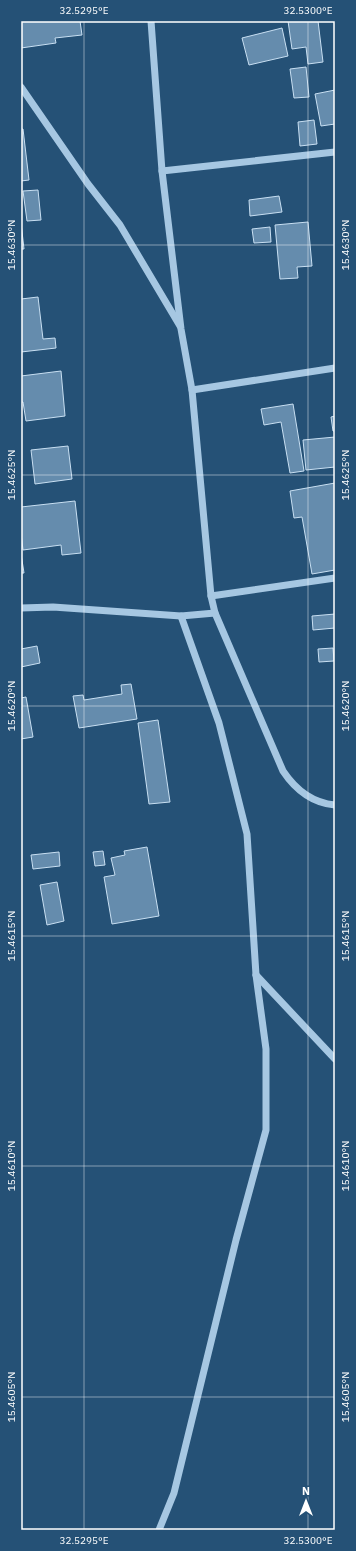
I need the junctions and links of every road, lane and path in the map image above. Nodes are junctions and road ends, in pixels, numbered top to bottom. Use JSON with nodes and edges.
{"nodes":[{"id":1,"x":150,"y":21,"type":"edge"},
{"id":2,"x":21,"y":87,"type":"edge"},
{"id":3,"x":335,"y":152,"type":"edge"},
{"id":4,"x":162,"y":171,"type":"junction"},
{"id":5,"x":181,"y":329,"type":"junction"},
{"id":6,"x":335,"y":368,"type":"edge"},
{"id":7,"x":192,"y":390,"type":"junction"},
{"id":8,"x":335,"y":578,"type":"edge"},
{"id":9,"x":211,"y":596,"type":"junction"},
{"id":10,"x":21,"y":608,"type":"edge"},
{"id":11,"x":215,"y":613,"type":"junction"},
{"id":12,"x":181,"y":616,"type":"junction"},
{"id":13,"x":335,"y":805,"type":"edge"},
{"id":14,"x":256,"y":975,"type":"junction"},
{"id":15,"x":335,"y":1059,"type":"edge"},
{"id":16,"x":158,"y":1530,"type":"edge"}],
"edges":[{"from":1,"to":4,"type":"street"},
{"from":2,"to":5,"type":"street"},
{"from":3,"to":4,"type":"street"},
{"from":4,"to":5,"type":"street"},
{"from":5,"to":7,"type":"street"},
{"from":6,"to":7,"type":"street"},
{"from":7,"to":9,"type":"street"},
{"from":8,"to":9,"type":"street"},
{"from":9,"to":11,"type":"street"},
{"from":10,"to":12,"type":"street"},
{"from":11,"to":12,"type":"street"},
{"from":11,"to":13,"type":"street"},
{"from":12,"to":14,"type":"street"},
{"from":14,"to":15,"type":"street"},
{"from":14,"to":16,"type":"street"}]}
